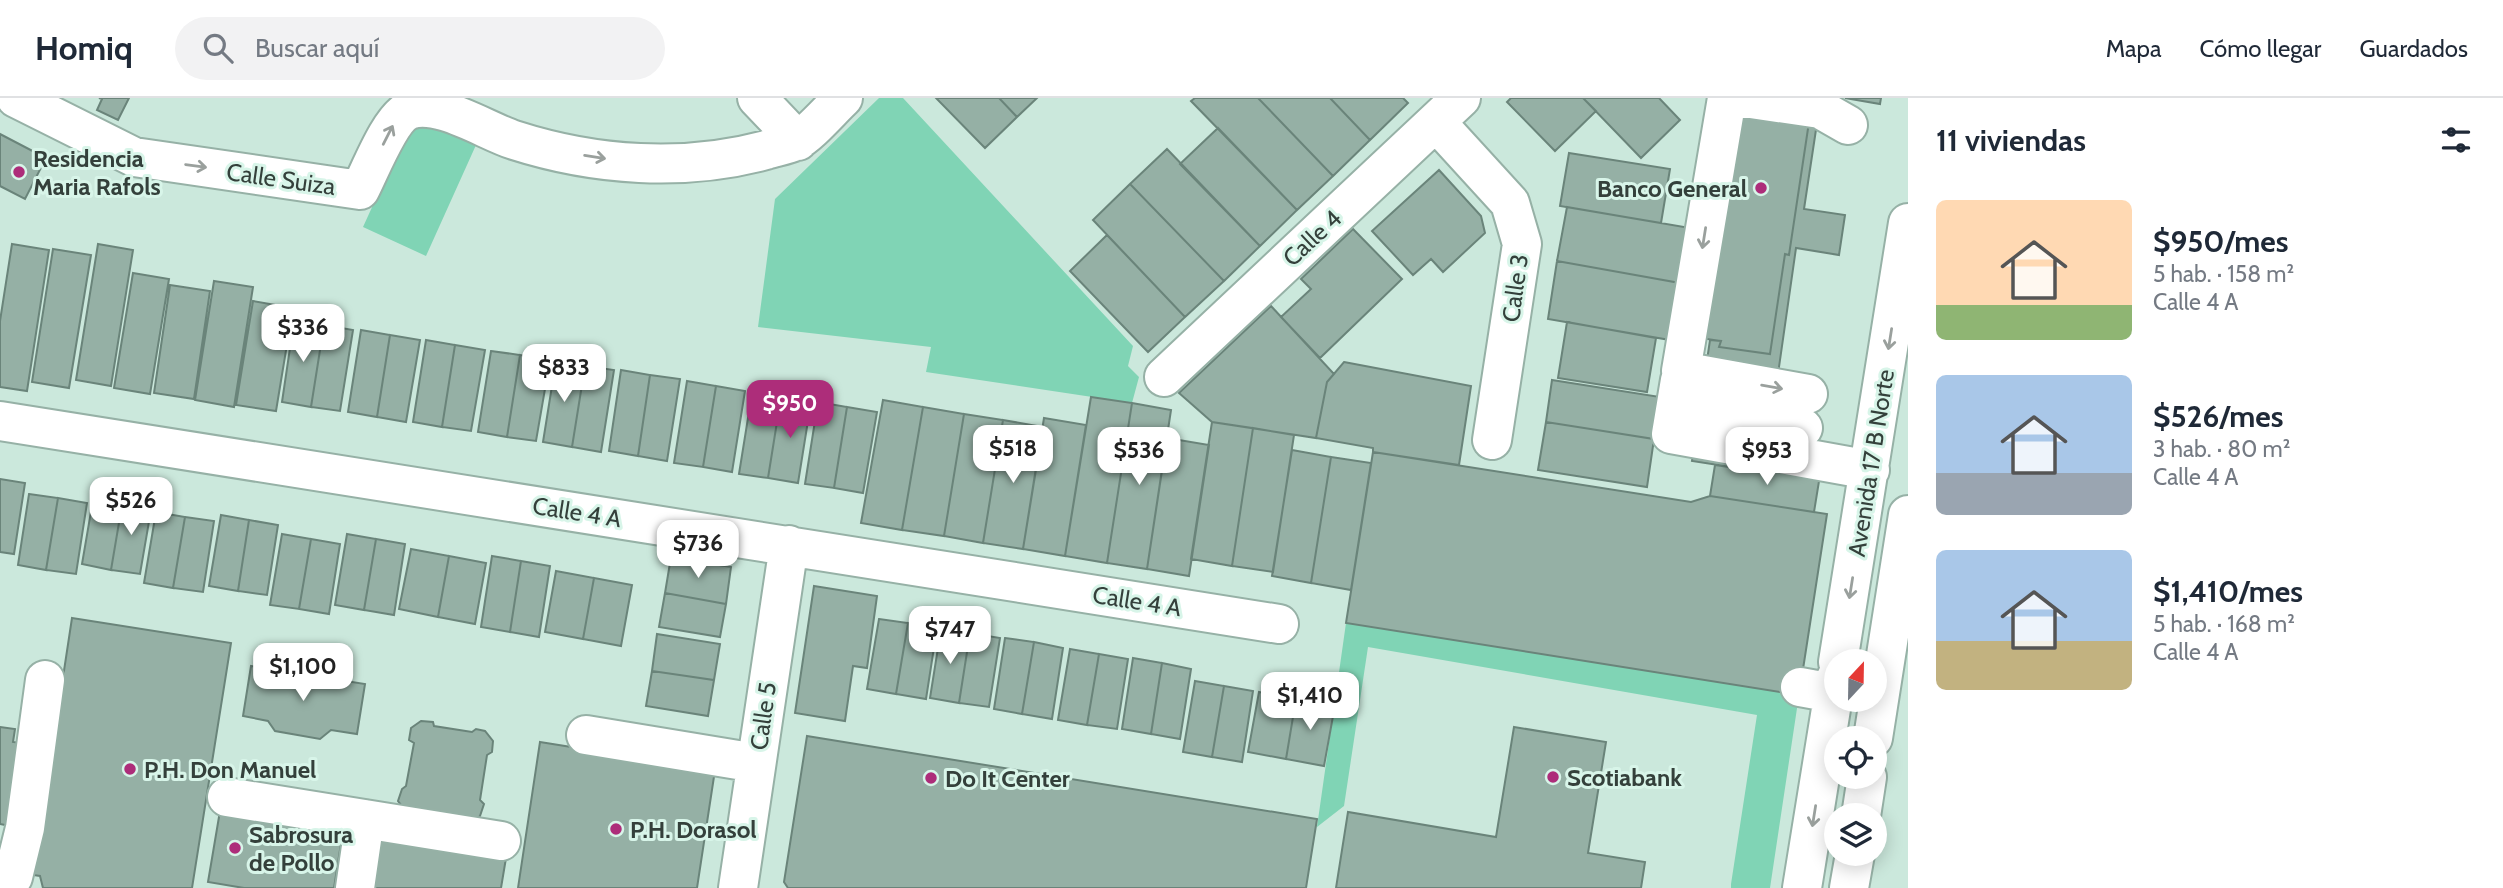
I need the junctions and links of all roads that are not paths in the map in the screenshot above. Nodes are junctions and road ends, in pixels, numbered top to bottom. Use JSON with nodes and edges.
{"nodes":[{"id":1,"x":16,"y":98,"type":"edge"},
{"id":2,"x":757,"y":98,"type":"edge"},
{"id":3,"x":843,"y":98,"type":"edge"},
{"id":4,"x":1727,"y":98,"type":"edge"},
{"id":5,"x":1744,"y":98,"type":"edge"},
{"id":6,"x":1448,"y":110,"type":"edge"},
{"id":7,"x":1848,"y":125,"type":"dead end"},
{"id":8,"x":798,"y":141,"type":"junction"},
{"id":9,"x":1908,"y":223,"type":"edge"},
{"id":10,"x":1164,"y":377,"type":"dead end"},
{"id":11,"x":1679,"y":388,"type":"junction"},
{"id":12,"x":1805,"y":411,"type":"dead end"},
{"id":13,"x":0,"y":421,"type":"edge"},
{"id":14,"x":1492,"y":440,"type":"dead end"},
{"id":15,"x":1870,"y":470,"type":"junction"},
{"id":16,"x":1908,"y":515,"type":"edge"},
{"id":17,"x":789,"y":545,"type":"junction"},
{"id":18,"x":1279,"y":624,"type":"dead end"},
{"id":19,"x":1833,"y":649,"type":"edge"},
{"id":20,"x":45,"y":680,"type":"dead end"},
{"id":21,"x":1824,"y":705,"type":"edge"},
{"id":22,"x":1875,"y":726,"type":"edge"},
{"id":23,"x":586,"y":735,"type":"dead end"},
{"id":24,"x":756,"y":763,"type":"junction"},
{"id":25,"x":227,"y":797,"type":"dead end"},
{"id":26,"x":365,"y":819,"type":"junction"},
{"id":27,"x":501,"y":841,"type":"dead end"},
{"id":28,"x":1852,"y":866,"type":"edge"},
{"id":29,"x":0,"y":887,"type":"edge"},
{"id":30,"x":355,"y":888,"type":"edge"},
{"id":31,"x":738,"y":888,"type":"edge"},
{"id":32,"x":1802,"y":888,"type":"edge"},
{"id":33,"x":1849,"y":888,"type":"edge"}],
"edges":[{"from":1,"to":8,"type":"street","name":"Calle Suiza","one_way":true},
{"from":2,"to":8,"type":"street"},
{"from":3,"to":8,"type":"street"},
{"from":4,"to":11,"type":"street","one_way":true},
{"from":5,"to":7,"type":"street"},
{"from":6,"to":10,"type":"street","name":"Calle 4"},
{"from":6,"to":14,"type":"street","name":"Calle 3"},
{"from":9,"to":15,"type":"street","name":"Avenida 17 B Norte","one_way":true},
{"from":11,"to":12,"type":"street","one_way":true},
{"from":11,"to":15,"type":"street"},
{"from":13,"to":17,"type":"street","name":"Calle 4 A"},
{"from":15,"to":19,"type":"street","name":"Avenida 17 B Norte","one_way":true},
{"from":16,"to":22,"type":"street","name":"Avenida 17 B Norte"},
{"from":17,"to":18,"type":"street","name":"Calle 4 A"},
{"from":17,"to":24,"type":"street","name":"Calle 5"},
{"from":20,"to":29,"type":"street"},
{"from":21,"to":32,"type":"street","name":"Avenida 17 B Norte","one_way":true},
{"from":23,"to":24,"type":"street"},
{"from":24,"to":31,"type":"street","name":"Calle 5"},
{"from":25,"to":26,"type":"street"},
{"from":26,"to":27,"type":"street"},
{"from":26,"to":30,"type":"street"},
{"from":28,"to":33,"type":"street"}]}
